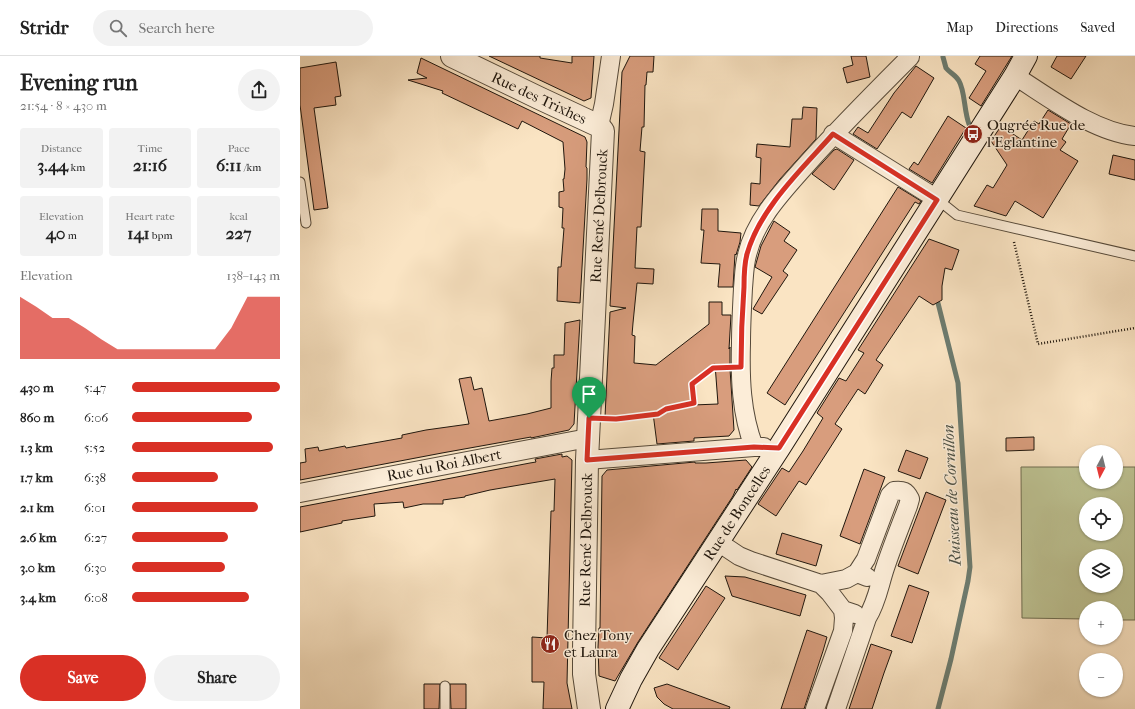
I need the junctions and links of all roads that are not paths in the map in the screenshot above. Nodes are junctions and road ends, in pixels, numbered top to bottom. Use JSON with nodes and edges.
{"nodes":[{"id":1,"x":452,"y":56,"type":"edge"},
{"id":2,"x":611,"y":56,"type":"edge"},
{"id":3,"x":1026,"y":56,"type":"edge"},
{"id":4,"x":910,"y":57,"type":"edge"},
{"id":5,"x":1015,"y":76,"type":"junction"},
{"id":6,"x":601,"y":128,"type":"junction"},
{"id":7,"x":833,"y":134,"type":"junction"},
{"id":8,"x":1135,"y":136,"type":"edge"},
{"id":9,"x":300,"y":182,"type":"edge"},
{"id":10,"x":937,"y":200,"type":"junction"},
{"id":11,"x":306,"y":223,"type":"dead end"},
{"id":12,"x":1135,"y":256,"type":"edge"},
{"id":13,"x":588,"y":428,"type":"junction"},
{"id":14,"x":754,"y":447,"type":"junction"},
{"id":15,"x":779,"y":448,"type":"junction"},
{"id":16,"x":587,"y":460,"type":"junction"},
{"id":17,"x":300,"y":493,"type":"edge"},
{"id":18,"x":718,"y":542,"type":"junction"},
{"id":19,"x":857,"y":573,"type":"junction"},
{"id":20,"x":882,"y":582,"type":"junction"},
{"id":21,"x":820,"y":584,"type":"junction"},
{"id":22,"x":843,"y":610,"type":"junction"},
{"id":23,"x":867,"y":618,"type":"junction"},
{"id":24,"x":445,"y":686,"type":"dead end"},
{"id":25,"x":621,"y":708,"type":"edge"},
{"id":26,"x":445,"y":709,"type":"edge"},
{"id":27,"x":589,"y":709,"type":"edge"},
{"id":28,"x":815,"y":709,"type":"edge"},
{"id":29,"x":836,"y":709,"type":"edge"}],
"edges":[{"from":1,"to":6,"type":"main road","name":"Rue des Trixhes"},
{"from":2,"to":6,"type":"street","name":"Rue René Delbrouck"},
{"from":3,"to":5,"type":"main road","name":"Rue de Boncelles"},
{"from":4,"to":7,"type":"street"},
{"from":5,"to":8,"type":"street"},
{"from":5,"to":10,"type":"main road","name":"Rue de Boncelles"},
{"from":6,"to":13,"type":"main road","name":"Rue René Delbrouck"},
{"from":7,"to":10,"type":"street"},
{"from":7,"to":14,"type":"street"},
{"from":9,"to":11,"type":"lane"},
{"from":10,"to":12,"type":"lane"},
{"from":10,"to":15,"type":"main road","name":"Rue de Boncelles"},
{"from":13,"to":16,"type":"main road","name":"Rue René Delbrouck"},
{"from":13,"to":17,"type":"street","name":"Rue du Roi Albert"},
{"from":14,"to":15,"type":"street"},
{"from":14,"to":16,"type":"street"},
{"from":15,"to":18,"type":"main road","name":"Rue de Boncelles"},
{"from":16,"to":27,"type":"main road","name":"Rue René Delbrouck"},
{"from":18,"to":21,"type":"street"},
{"from":18,"to":25,"type":"main road","name":"Rue de Boncelles"},
{"from":19,"to":20,"type":"street"},
{"from":19,"to":20,"type":"street"},
{"from":19,"to":21,"type":"street"},
{"from":20,"to":23,"type":"street"},
{"from":21,"to":22,"type":"street"},
{"from":22,"to":23,"type":"street"},
{"from":22,"to":28,"type":"street"},
{"from":23,"to":29,"type":"street"},
{"from":24,"to":26,"type":"lane"}]}
